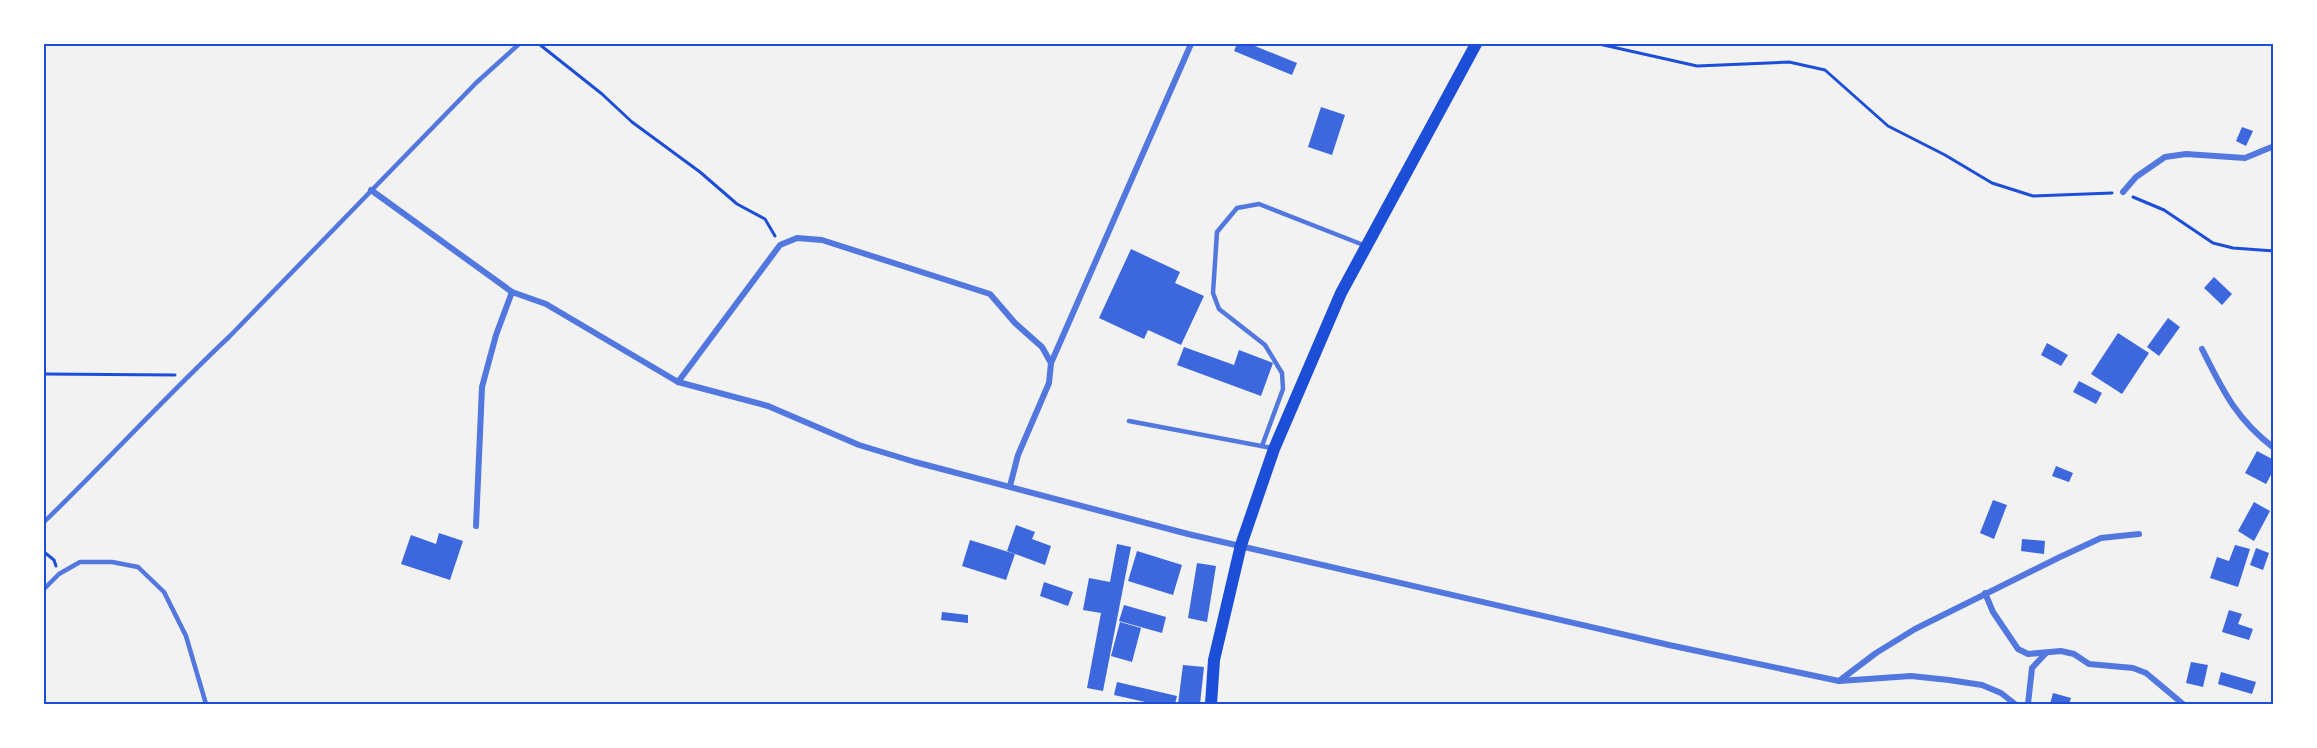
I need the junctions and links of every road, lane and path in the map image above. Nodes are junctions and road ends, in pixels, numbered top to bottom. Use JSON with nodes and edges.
{"nodes":[{"id":1,"x":519,"y":44,"type":"edge"},
{"id":2,"x":539,"y":44,"type":"edge"},
{"id":3,"x":1191,"y":44,"type":"edge"},
{"id":4,"x":1476,"y":44,"type":"edge"},
{"id":5,"x":1599,"y":44,"type":"edge"},
{"id":6,"x":2274,"y":146,"type":"edge"},
{"id":7,"x":371,"y":190,"type":"junction"},
{"id":8,"x":2123,"y":192,"type":"junction"},
{"id":9,"x":780,"y":245,"type":"junction"},
{"id":10,"x":1366,"y":246,"type":"junction"},
{"id":11,"x":2274,"y":251,"type":"edge"},
{"id":12,"x":512,"y":292,"type":"junction"},
{"id":13,"x":2202,"y":349,"type":"dead end"},
{"id":14,"x":1052,"y":363,"type":"junction"},
{"id":15,"x":44,"y":374,"type":"edge"},
{"id":16,"x":189,"y":374,"type":"junction"},
{"id":17,"x":678,"y":382,"type":"junction"},
{"id":18,"x":1129,"y":422,"type":"dead end"},
{"id":19,"x":1268,"y":447,"type":"junction"},
{"id":20,"x":2274,"y":448,"type":"edge"},
{"id":21,"x":1010,"y":486,"type":"junction"},
{"id":22,"x":44,"y":522,"type":"edge"},
{"id":23,"x":476,"y":526,"type":"dead end"},
{"id":24,"x":2139,"y":534,"type":"dead end"},
{"id":25,"x":1241,"y":546,"type":"junction"},
{"id":26,"x":44,"y":552,"type":"edge"},
{"id":27,"x":59,"y":574,"type":"junction"},
{"id":28,"x":44,"y":589,"type":"edge"},
{"id":29,"x":1985,"y":593,"type":"junction"},
{"id":30,"x":2046,"y":653,"type":"junction"},
{"id":31,"x":1839,"y":681,"type":"junction"},
{"id":32,"x":206,"y":705,"type":"edge"},
{"id":33,"x":1211,"y":705,"type":"edge"},
{"id":34,"x":2015,"y":705,"type":"edge"},
{"id":35,"x":2028,"y":705,"type":"edge"},
{"id":36,"x":2183,"y":705,"type":"edge"}],
"edges":[{"from":1,"to":7,"type":"lane"},
{"from":2,"to":9,"type":"path"},
{"from":3,"to":14,"type":"street"},
{"from":4,"to":10,"type":"main road"},
{"from":5,"to":8,"type":"path"},
{"from":6,"to":8,"type":"street"},
{"from":7,"to":12,"type":"street"},
{"from":7,"to":16,"type":"lane"},
{"from":8,"to":11,"type":"path"},
{"from":9,"to":14,"type":"street"},
{"from":9,"to":17,"type":"street"},
{"from":10,"to":19,"type":"main road"},
{"from":10,"to":19,"type":"lane"},
{"from":12,"to":17,"type":"street"},
{"from":12,"to":23,"type":"street"},
{"from":13,"to":20,"type":"street"},
{"from":14,"to":21,"type":"street"},
{"from":15,"to":16,"type":"path"},
{"from":16,"to":22,"type":"lane"},
{"from":17,"to":21,"type":"street"},
{"from":18,"to":19,"type":"lane"},
{"from":19,"to":25,"type":"main road"},
{"from":21,"to":25,"type":"street"},
{"from":24,"to":29,"type":"street"},
{"from":25,"to":31,"type":"street"},
{"from":25,"to":33,"type":"main road"},
{"from":26,"to":27,"type":"path"},
{"from":27,"to":28,"type":"lane"},
{"from":27,"to":32,"type":"lane"},
{"from":29,"to":30,"type":"street"},
{"from":29,"to":31,"type":"street"},
{"from":30,"to":35,"type":"street"},
{"from":30,"to":36,"type":"street"},
{"from":31,"to":34,"type":"street"}]}
